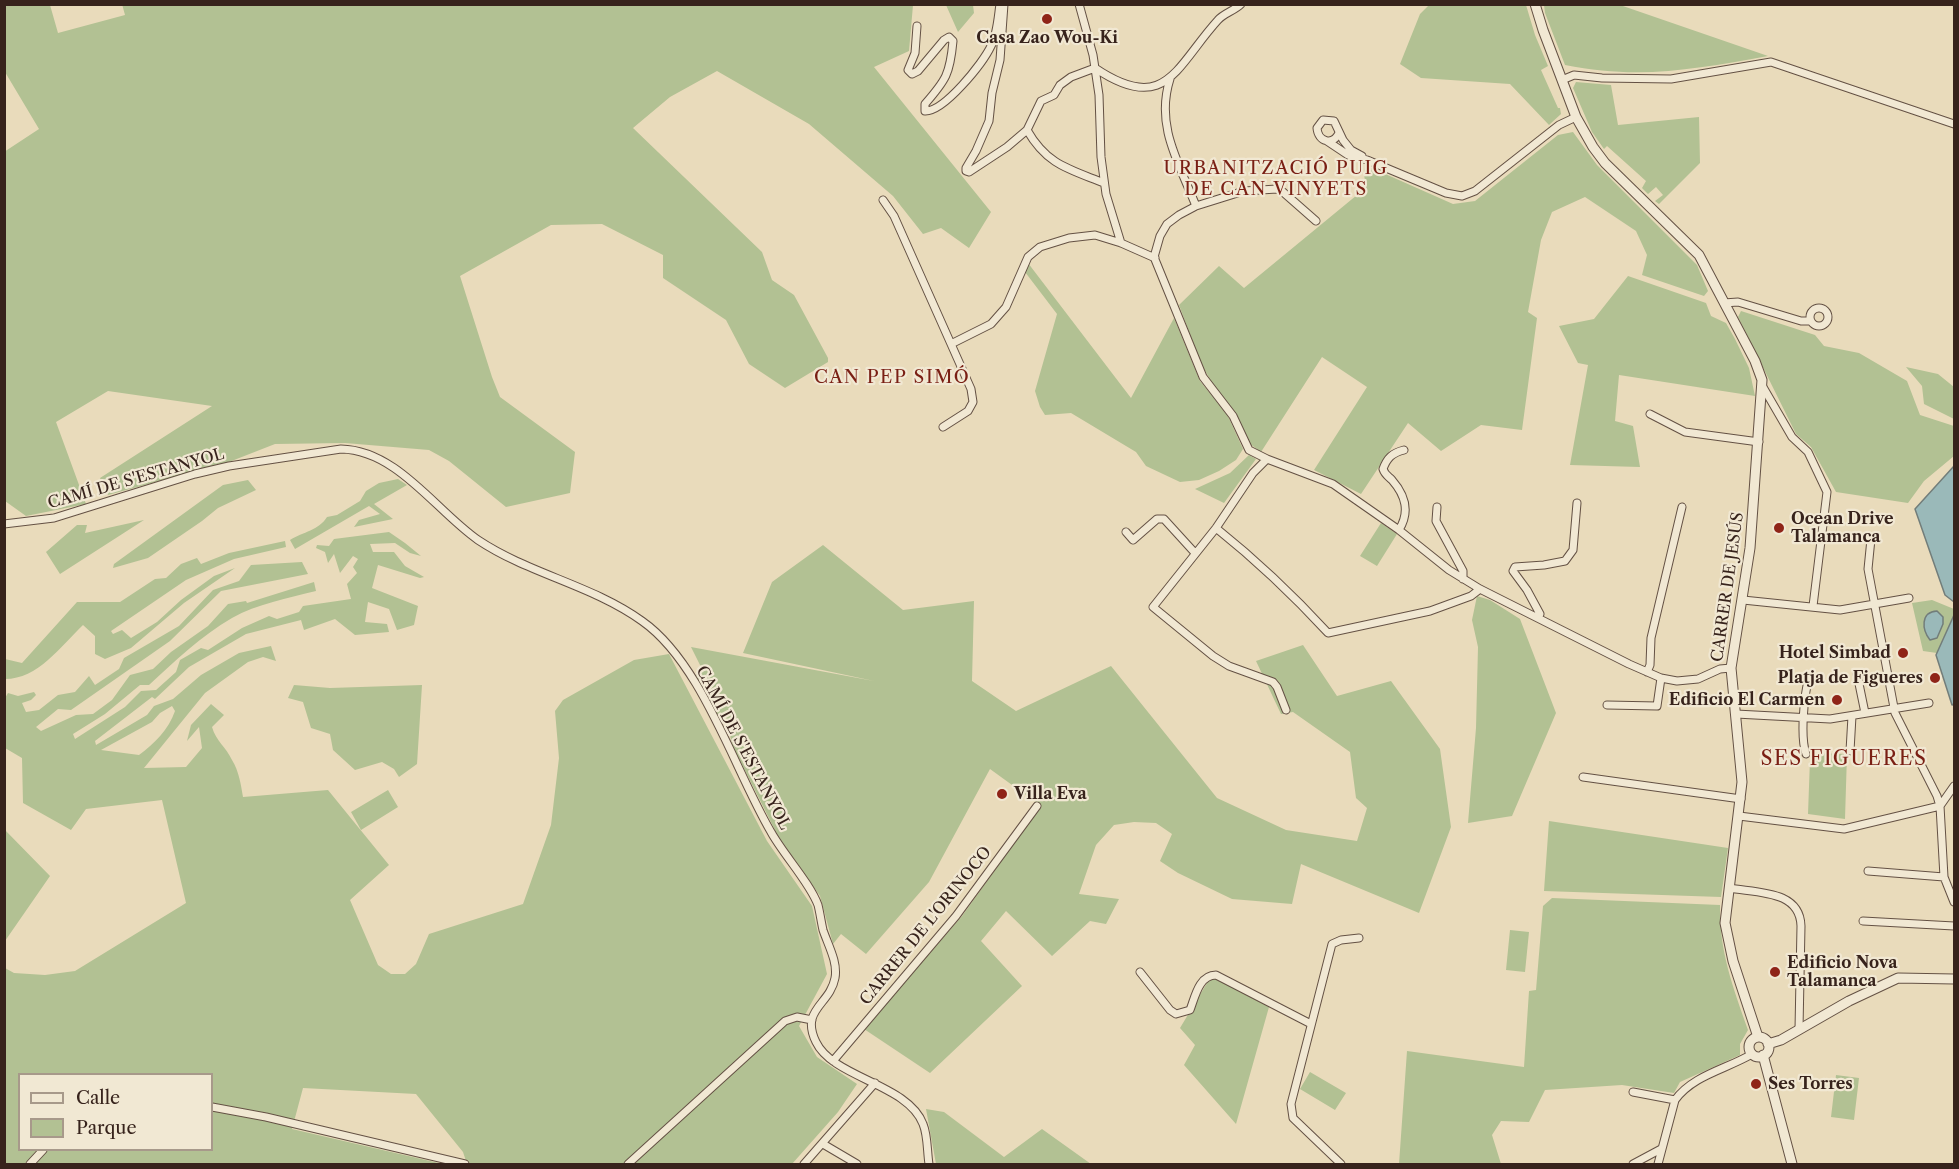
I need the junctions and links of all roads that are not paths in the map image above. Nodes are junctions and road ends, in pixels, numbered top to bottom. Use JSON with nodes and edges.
{"nodes":[{"id":1,"x":1002,"y":4,"type":"edge"},
{"id":2,"x":1079,"y":4,"type":"edge"},
{"id":3,"x":1241,"y":4,"type":"edge"},
{"id":4,"x":1535,"y":4,"type":"edge"},
{"id":5,"x":917,"y":26,"type":"dead end"},
{"id":6,"x":1095,"y":68,"type":"junction"},
{"id":7,"x":1170,"y":79,"type":"junction"},
{"id":8,"x":1562,"y":80,"type":"junction"},
{"id":9,"x":1576,"y":117,"type":"junction"},
{"id":10,"x":1954,"y":124,"type":"edge"},
{"id":11,"x":1027,"y":130,"type":"junction"},
{"id":12,"x":1339,"y":133,"type":"junction"},
{"id":13,"x":1327,"y":141,"type":"junction"},
{"id":14,"x":1367,"y":160,"type":"junction"},
{"id":15,"x":1104,"y":183,"type":"junction"},
{"id":16,"x":883,"y":201,"type":"dead end"},
{"id":17,"x":1196,"y":206,"type":"junction"},
{"id":18,"x":1316,"y":221,"type":"dead end"},
{"id":19,"x":1121,"y":243,"type":"junction"},
{"id":20,"x":1155,"y":258,"type":"junction"},
{"id":21,"x":1724,"y":303,"type":"junction"},
{"id":22,"x":1811,"y":321,"type":"dead end"},
{"id":23,"x":951,"y":344,"type":"junction"},
{"id":24,"x":1762,"y":387,"type":"junction"},
{"id":25,"x":1650,"y":414,"type":"dead end"},
{"id":26,"x":943,"y":427,"type":"dead end"},
{"id":27,"x":1759,"y":442,"type":"junction"},
{"id":28,"x":1404,"y":450,"type":"dead end"},
{"id":29,"x":1267,"y":459,"type":"junction"},
{"id":30,"x":1577,"y":503,"type":"dead end"},
{"id":31,"x":1437,"y":507,"type":"dead end"},
{"id":32,"x":1682,"y":507,"type":"dead end"},
{"id":33,"x":4,"y":524,"type":"edge"},
{"id":34,"x":1216,"y":528,"type":"junction"},
{"id":35,"x":1399,"y":530,"type":"junction"},
{"id":36,"x":1126,"y":532,"type":"dead end"},
{"id":37,"x":1871,"y":539,"type":"dead end"},
{"id":38,"x":1195,"y":554,"type":"junction"},
{"id":39,"x":1463,"y":579,"type":"junction"},
{"id":40,"x":1480,"y":589,"type":"junction"},
{"id":41,"x":1909,"y":598,"type":"dead end"},
{"id":42,"x":1743,"y":600,"type":"junction"},
{"id":43,"x":1875,"y":603,"type":"junction"},
{"id":44,"x":1813,"y":606,"type":"junction"},
{"id":45,"x":1538,"y":617,"type":"junction"},
{"id":46,"x":1731,"y":668,"type":"junction"},
{"id":47,"x":1647,"y":672,"type":"junction"},
{"id":48,"x":1857,"y":674,"type":"dead end"},
{"id":49,"x":1809,"y":677,"type":"dead end"},
{"id":50,"x":1661,"y":678,"type":"junction"},
{"id":51,"x":1929,"y":703,"type":"dead end"},
{"id":52,"x":1607,"y":705,"type":"dead end"},
{"id":53,"x":1894,"y":708,"type":"junction"},
{"id":54,"x":1286,"y":710,"type":"dead end"},
{"id":55,"x":1736,"y":714,"type":"junction"},
{"id":56,"x":1865,"y":714,"type":"junction"},
{"id":57,"x":1852,"y":716,"type":"junction"},
{"id":58,"x":1804,"y":718,"type":"junction"},
{"id":59,"x":1850,"y":750,"type":"dead end"},
{"id":60,"x":1806,"y":754,"type":"dead end"},
{"id":61,"x":1583,"y":777,"type":"dead end"},
{"id":62,"x":1954,"y":786,"type":"edge"},
{"id":63,"x":1741,"y":799,"type":"junction"},
{"id":64,"x":1037,"y":806,"type":"dead end"},
{"id":65,"x":1940,"y":806,"type":"junction"},
{"id":66,"x":1739,"y":816,"type":"junction"},
{"id":67,"x":1868,"y":871,"type":"dead end"},
{"id":68,"x":1944,"y":877,"type":"junction"},
{"id":69,"x":1729,"y":888,"type":"junction"},
{"id":70,"x":1954,"y":902,"type":"edge"},
{"id":71,"x":1863,"y":921,"type":"dead end"},
{"id":72,"x":1954,"y":926,"type":"edge"},
{"id":73,"x":1359,"y":938,"type":"dead end"},
{"id":74,"x":1140,"y":972,"type":"dead end"},
{"id":75,"x":1954,"y":979,"type":"edge"},
{"id":76,"x":812,"y":1020,"type":"junction"},
{"id":77,"x":1311,"y":1024,"type":"junction"},
{"id":78,"x":1799,"y":1029,"type":"junction"},
{"id":79,"x":1758,"y":1037,"type":"junction"},
{"id":80,"x":1768,"y":1044,"type":"junction"},
{"id":81,"x":1752,"y":1054,"type":"junction"},
{"id":82,"x":1763,"y":1055,"type":"junction"},
{"id":83,"x":833,"y":1061,"type":"junction"},
{"id":84,"x":875,"y":1083,"type":"junction"},
{"id":85,"x":1633,"y":1092,"type":"dead end"},
{"id":86,"x":1675,"y":1100,"type":"junction"},
{"id":87,"x":213,"y":1107,"type":"edge"},
{"id":88,"x":823,"y":1144,"type":"junction"},
{"id":89,"x":1661,"y":1149,"type":"junction"},
{"id":90,"x":41,"y":1151,"type":"edge"},
{"id":91,"x":30,"y":1164,"type":"edge"},
{"id":92,"x":465,"y":1164,"type":"edge"},
{"id":93,"x":628,"y":1164,"type":"edge"},
{"id":94,"x":804,"y":1164,"type":"edge"},
{"id":95,"x":857,"y":1164,"type":"edge"},
{"id":96,"x":929,"y":1164,"type":"edge"},
{"id":97,"x":1341,"y":1164,"type":"edge"},
{"id":98,"x":1633,"y":1164,"type":"edge"},
{"id":99,"x":1658,"y":1164,"type":"edge"},
{"id":100,"x":1792,"y":1164,"type":"edge"}],
"edges":[{"from":1,"to":5,"type":"street"},
{"from":1,"to":11,"type":"street"},
{"from":2,"to":6,"type":"street"},
{"from":3,"to":7,"type":"street"},
{"from":4,"to":8,"type":"street"},
{"from":6,"to":7,"type":"street"},
{"from":6,"to":11,"type":"street"},
{"from":6,"to":15,"type":"street"},
{"from":7,"to":17,"type":"street"},
{"from":8,"to":9,"type":"street"},
{"from":8,"to":10,"type":"street"},
{"from":9,"to":14,"type":"street"},
{"from":9,"to":21,"type":"street"},
{"from":11,"to":15,"type":"street"},
{"from":12,"to":13,"type":"street"},
{"from":12,"to":13,"type":"street"},
{"from":12,"to":14,"type":"street"},
{"from":13,"to":14,"type":"street"},
{"from":15,"to":19,"type":"street"},
{"from":16,"to":23,"type":"street"},
{"from":17,"to":18,"type":"street"},
{"from":17,"to":20,"type":"street"},
{"from":19,"to":20,"type":"street"},
{"from":19,"to":23,"type":"street"},
{"from":20,"to":29,"type":"street"},
{"from":21,"to":22,"type":"street"},
{"from":21,"to":24,"type":"street"},
{"from":23,"to":26,"type":"street"},
{"from":24,"to":27,"type":"street","name":"CARRER DE JESÚS"},
{"from":24,"to":44,"type":"street"},
{"from":25,"to":27,"type":"street"},
{"from":27,"to":42,"type":"street","name":"CARRER DE JESÚS"},
{"from":28,"to":35,"type":"street"},
{"from":29,"to":34,"type":"street"},
{"from":29,"to":35,"type":"street"},
{"from":30,"to":45,"type":"street"},
{"from":31,"to":39,"type":"street"},
{"from":32,"to":47,"type":"street"},
{"from":33,"to":76,"type":"street","name":"CAMÍ DE S'ESTANYOL"},
{"from":34,"to":38,"type":"street"},
{"from":34,"to":40,"type":"street"},
{"from":35,"to":39,"type":"street"},
{"from":36,"to":38,"type":"street"},
{"from":37,"to":43,"type":"street"},
{"from":38,"to":54,"type":"street"},
{"from":39,"to":40,"type":"street"},
{"from":40,"to":45,"type":"street"},
{"from":41,"to":43,"type":"street"},
{"from":42,"to":44,"type":"street"},
{"from":42,"to":46,"type":"street","name":"CARRER DE JESÚS"},
{"from":43,"to":44,"type":"street"},
{"from":43,"to":53,"type":"street"},
{"from":45,"to":47,"type":"street"},
{"from":46,"to":50,"type":"street"},
{"from":46,"to":55,"type":"street","name":"CARRER DE JESÚS"},
{"from":47,"to":50,"type":"street"},
{"from":48,"to":56,"type":"street"},
{"from":49,"to":58,"type":"street"},
{"from":50,"to":52,"type":"street"},
{"from":51,"to":53,"type":"street"},
{"from":53,"to":56,"type":"street"},
{"from":53,"to":65,"type":"street"},
{"from":55,"to":58,"type":"street"},
{"from":55,"to":63,"type":"street","name":"CARRER DE JESÚS"},
{"from":56,"to":57,"type":"street"},
{"from":57,"to":58,"type":"street"},
{"from":57,"to":59,"type":"street"},
{"from":58,"to":60,"type":"street"},
{"from":61,"to":63,"type":"street"},
{"from":62,"to":65,"type":"street"},
{"from":63,"to":66,"type":"street","name":"CARRER DE JESÚS"},
{"from":64,"to":83,"type":"street","name":"CARRER DE L'ORINOCO"},
{"from":65,"to":66,"type":"street"},
{"from":65,"to":68,"type":"street"},
{"from":66,"to":69,"type":"street","name":"CARRER DE JESÚS"},
{"from":67,"to":68,"type":"street"},
{"from":68,"to":70,"type":"street"},
{"from":69,"to":78,"type":"street"},
{"from":69,"to":79,"type":"street","name":"CARRER DE JESÚS"},
{"from":71,"to":72,"type":"street"},
{"from":73,"to":77,"type":"street"},
{"from":74,"to":77,"type":"street"},
{"from":75,"to":78,"type":"street"},
{"from":76,"to":83,"type":"street"},
{"from":76,"to":93,"type":"street"},
{"from":77,"to":97,"type":"street"},
{"from":78,"to":80,"type":"street"},
{"from":79,"to":80,"type":"street"},
{"from":79,"to":81,"type":"street"},
{"from":80,"to":82,"type":"street"},
{"from":81,"to":82,"type":"street"},
{"from":81,"to":86,"type":"street"},
{"from":82,"to":100,"type":"street"},
{"from":83,"to":84,"type":"street"},
{"from":84,"to":88,"type":"street"},
{"from":84,"to":96,"type":"street"},
{"from":85,"to":86,"type":"street"},
{"from":86,"to":89,"type":"street"},
{"from":87,"to":92,"type":"street"},
{"from":88,"to":94,"type":"street"},
{"from":88,"to":95,"type":"street"},
{"from":89,"to":98,"type":"street"},
{"from":89,"to":99,"type":"street"},
{"from":90,"to":91,"type":"street"}]}
